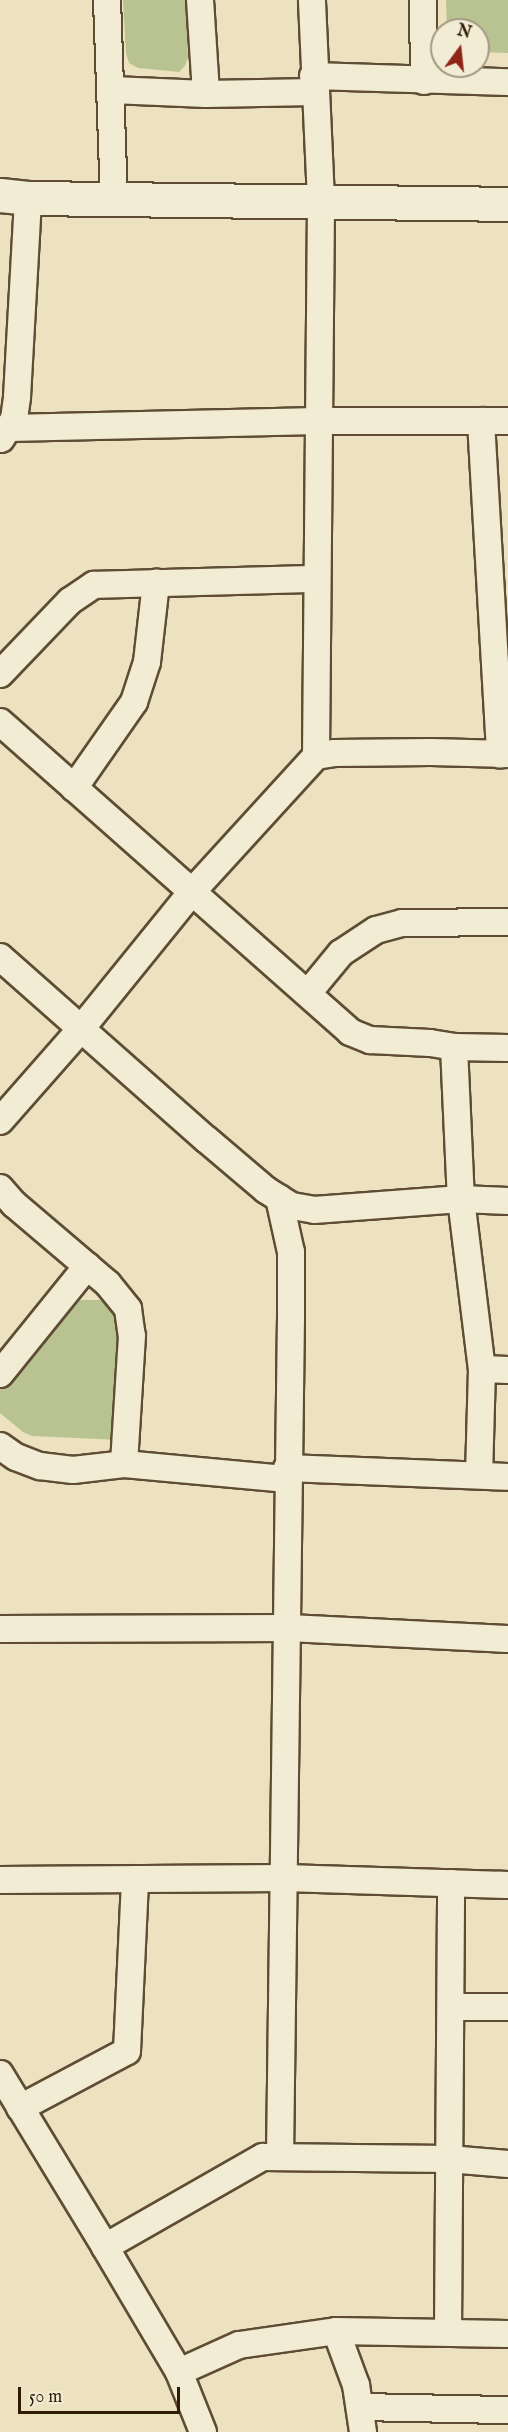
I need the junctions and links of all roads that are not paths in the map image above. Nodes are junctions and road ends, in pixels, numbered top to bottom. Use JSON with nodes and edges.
{"nodes":[{"id":1,"x":107,"y":0,"type":"edge"},
{"id":2,"x":200,"y":0,"type":"edge"},
{"id":3,"x":312,"y":0,"type":"edge"},
{"id":4,"x":423,"y":0,"type":"edge"},
{"id":5,"x":424,"y":81,"type":"junction"},
{"id":6,"x":508,"y":82,"type":"edge"},
{"id":7,"x":314,"y":84,"type":"junction"},
{"id":8,"x":112,"y":90,"type":"junction"},
{"id":9,"x":206,"y":94,"type":"junction"},
{"id":10,"x":14,"y":196,"type":"edge"},
{"id":11,"x":114,"y":198,"type":"junction"},
{"id":12,"x":321,"y":200,"type":"junction"},
{"id":13,"x":508,"y":204,"type":"edge"},
{"id":14,"x":318,"y":421,"type":"junction"},
{"id":15,"x":481,"y":421,"type":"junction"},
{"id":16,"x":508,"y":421,"type":"edge"},
{"id":17,"x":4,"y":434,"type":"edge"},
{"id":18,"x":315,"y":579,"type":"junction"},
{"id":19,"x":156,"y":583,"type":"junction"},
{"id":20,"x":499,"y":594,"type":"edge"},
{"id":21,"x":0,"y":674,"type":"edge"},
{"id":22,"x":0,"y":722,"type":"edge"},
{"id":23,"x":504,"y":754,"type":"edge"},
{"id":24,"x":316,"y":756,"type":"junction"},
{"id":25,"x":74,"y":788,"type":"junction"},
{"id":26,"x":191,"y":893,"type":"junction"},
{"id":27,"x":508,"y":922,"type":"edge"},
{"id":28,"x":0,"y":957,"type":"edge"},
{"id":29,"x":308,"y":993,"type":"junction"},
{"id":30,"x":80,"y":1030,"type":"junction"},
{"id":31,"x":454,"y":1047,"type":"junction"},
{"id":32,"x":508,"y":1047,"type":"edge"},
{"id":33,"x":0,"y":1121,"type":"edge"},
{"id":34,"x":0,"y":1188,"type":"edge"},
{"id":35,"x":279,"y":1198,"type":"junction"},
{"id":36,"x":461,"y":1199,"type":"junction"},
{"id":37,"x":508,"y":1201,"type":"edge"},
{"id":38,"x":87,"y":1266,"type":"junction"},
{"id":39,"x":482,"y":1369,"type":"junction"},
{"id":40,"x":508,"y":1370,"type":"edge"},
{"id":41,"x":0,"y":1374,"type":"edge"},
{"id":42,"x":0,"y":1446,"type":"edge"},
{"id":43,"x":124,"y":1464,"type":"junction"},
{"id":44,"x":287,"y":1473,"type":"junction"},
{"id":45,"x":479,"y":1475,"type":"junction"},
{"id":46,"x":508,"y":1477,"type":"edge"},
{"id":47,"x":289,"y":1628,"type":"junction"},
{"id":48,"x":0,"y":1629,"type":"edge"},
{"id":49,"x":508,"y":1639,"type":"edge"},
{"id":50,"x":285,"y":1878,"type":"junction"},
{"id":51,"x":135,"y":1879,"type":"junction"},
{"id":52,"x":0,"y":1880,"type":"edge"},
{"id":53,"x":451,"y":1883,"type":"junction"},
{"id":54,"x":508,"y":1885,"type":"edge"},
{"id":55,"x":451,"y":2007,"type":"junction"},
{"id":56,"x":508,"y":2007,"type":"edge"},
{"id":57,"x":0,"y":2074,"type":"edge"},
{"id":58,"x":20,"y":2108,"type":"junction"},
{"id":59,"x":280,"y":2157,"type":"junction"},
{"id":60,"x":449,"y":2159,"type":"junction"},
{"id":61,"x":508,"y":2164,"type":"edge"},
{"id":62,"x":105,"y":2247,"type":"junction"},
{"id":63,"x":336,"y":2331,"type":"junction"},
{"id":64,"x":448,"y":2331,"type":"junction"},
{"id":65,"x":508,"y":2334,"type":"edge"},
{"id":66,"x":179,"y":2372,"type":"junction"},
{"id":67,"x":360,"y":2407,"type":"junction"},
{"id":68,"x":508,"y":2410,"type":"edge"},
{"id":69,"x":203,"y":2432,"type":"edge"},
{"id":70,"x":363,"y":2432,"type":"edge"}],
"edges":[{"from":1,"to":8,"type":"street"},
{"from":2,"to":9,"type":"street"},
{"from":3,"to":7,"type":"street"},
{"from":4,"to":5,"type":"street"},
{"from":5,"to":6,"type":"street"},
{"from":5,"to":7,"type":"street"},
{"from":7,"to":9,"type":"street"},
{"from":7,"to":12,"type":"street"},
{"from":8,"to":9,"type":"street"},
{"from":8,"to":11,"type":"street"},
{"from":10,"to":11,"type":"street"},
{"from":10,"to":17,"type":"street"},
{"from":11,"to":12,"type":"street"},
{"from":12,"to":13,"type":"street"},
{"from":12,"to":14,"type":"street"},
{"from":14,"to":15,"type":"street"},
{"from":14,"to":17,"type":"street"},
{"from":14,"to":18,"type":"street"},
{"from":15,"to":16,"type":"street"},
{"from":15,"to":20,"type":"street"},
{"from":18,"to":19,"type":"street"},
{"from":18,"to":24,"type":"street"},
{"from":19,"to":21,"type":"street"},
{"from":19,"to":25,"type":"street"},
{"from":20,"to":23,"type":"street"},
{"from":22,"to":25,"type":"street"},
{"from":23,"to":24,"type":"street"},
{"from":24,"to":26,"type":"street"},
{"from":25,"to":26,"type":"street"},
{"from":26,"to":29,"type":"street"},
{"from":26,"to":30,"type":"street"},
{"from":27,"to":29,"type":"street"},
{"from":28,"to":30,"type":"street"},
{"from":29,"to":31,"type":"street"},
{"from":30,"to":33,"type":"street"},
{"from":30,"to":35,"type":"street"},
{"from":31,"to":32,"type":"street"},
{"from":31,"to":36,"type":"street"},
{"from":34,"to":38,"type":"street"},
{"from":35,"to":36,"type":"street"},
{"from":35,"to":44,"type":"street"},
{"from":36,"to":37,"type":"street"},
{"from":36,"to":39,"type":"street"},
{"from":38,"to":41,"type":"street"},
{"from":38,"to":43,"type":"street"},
{"from":39,"to":40,"type":"street"},
{"from":39,"to":45,"type":"street"},
{"from":42,"to":43,"type":"street"},
{"from":43,"to":44,"type":"street"},
{"from":44,"to":45,"type":"street"},
{"from":44,"to":47,"type":"street"},
{"from":45,"to":46,"type":"street"},
{"from":47,"to":48,"type":"street"},
{"from":47,"to":49,"type":"street"},
{"from":47,"to":50,"type":"street"},
{"from":50,"to":51,"type":"street"},
{"from":50,"to":53,"type":"street"},
{"from":50,"to":59,"type":"street"},
{"from":51,"to":52,"type":"street"},
{"from":51,"to":58,"type":"street"},
{"from":53,"to":54,"type":"street"},
{"from":53,"to":55,"type":"street"},
{"from":55,"to":56,"type":"street"},
{"from":55,"to":60,"type":"street"},
{"from":57,"to":58,"type":"street"},
{"from":58,"to":62,"type":"street"},
{"from":59,"to":60,"type":"street"},
{"from":59,"to":62,"type":"street"},
{"from":60,"to":61,"type":"street"},
{"from":60,"to":64,"type":"street"},
{"from":62,"to":66,"type":"street"},
{"from":63,"to":64,"type":"street"},
{"from":63,"to":66,"type":"street"},
{"from":63,"to":67,"type":"street"},
{"from":64,"to":65,"type":"street"},
{"from":66,"to":69,"type":"street"},
{"from":67,"to":68,"type":"street"},
{"from":67,"to":70,"type":"street"}]}
